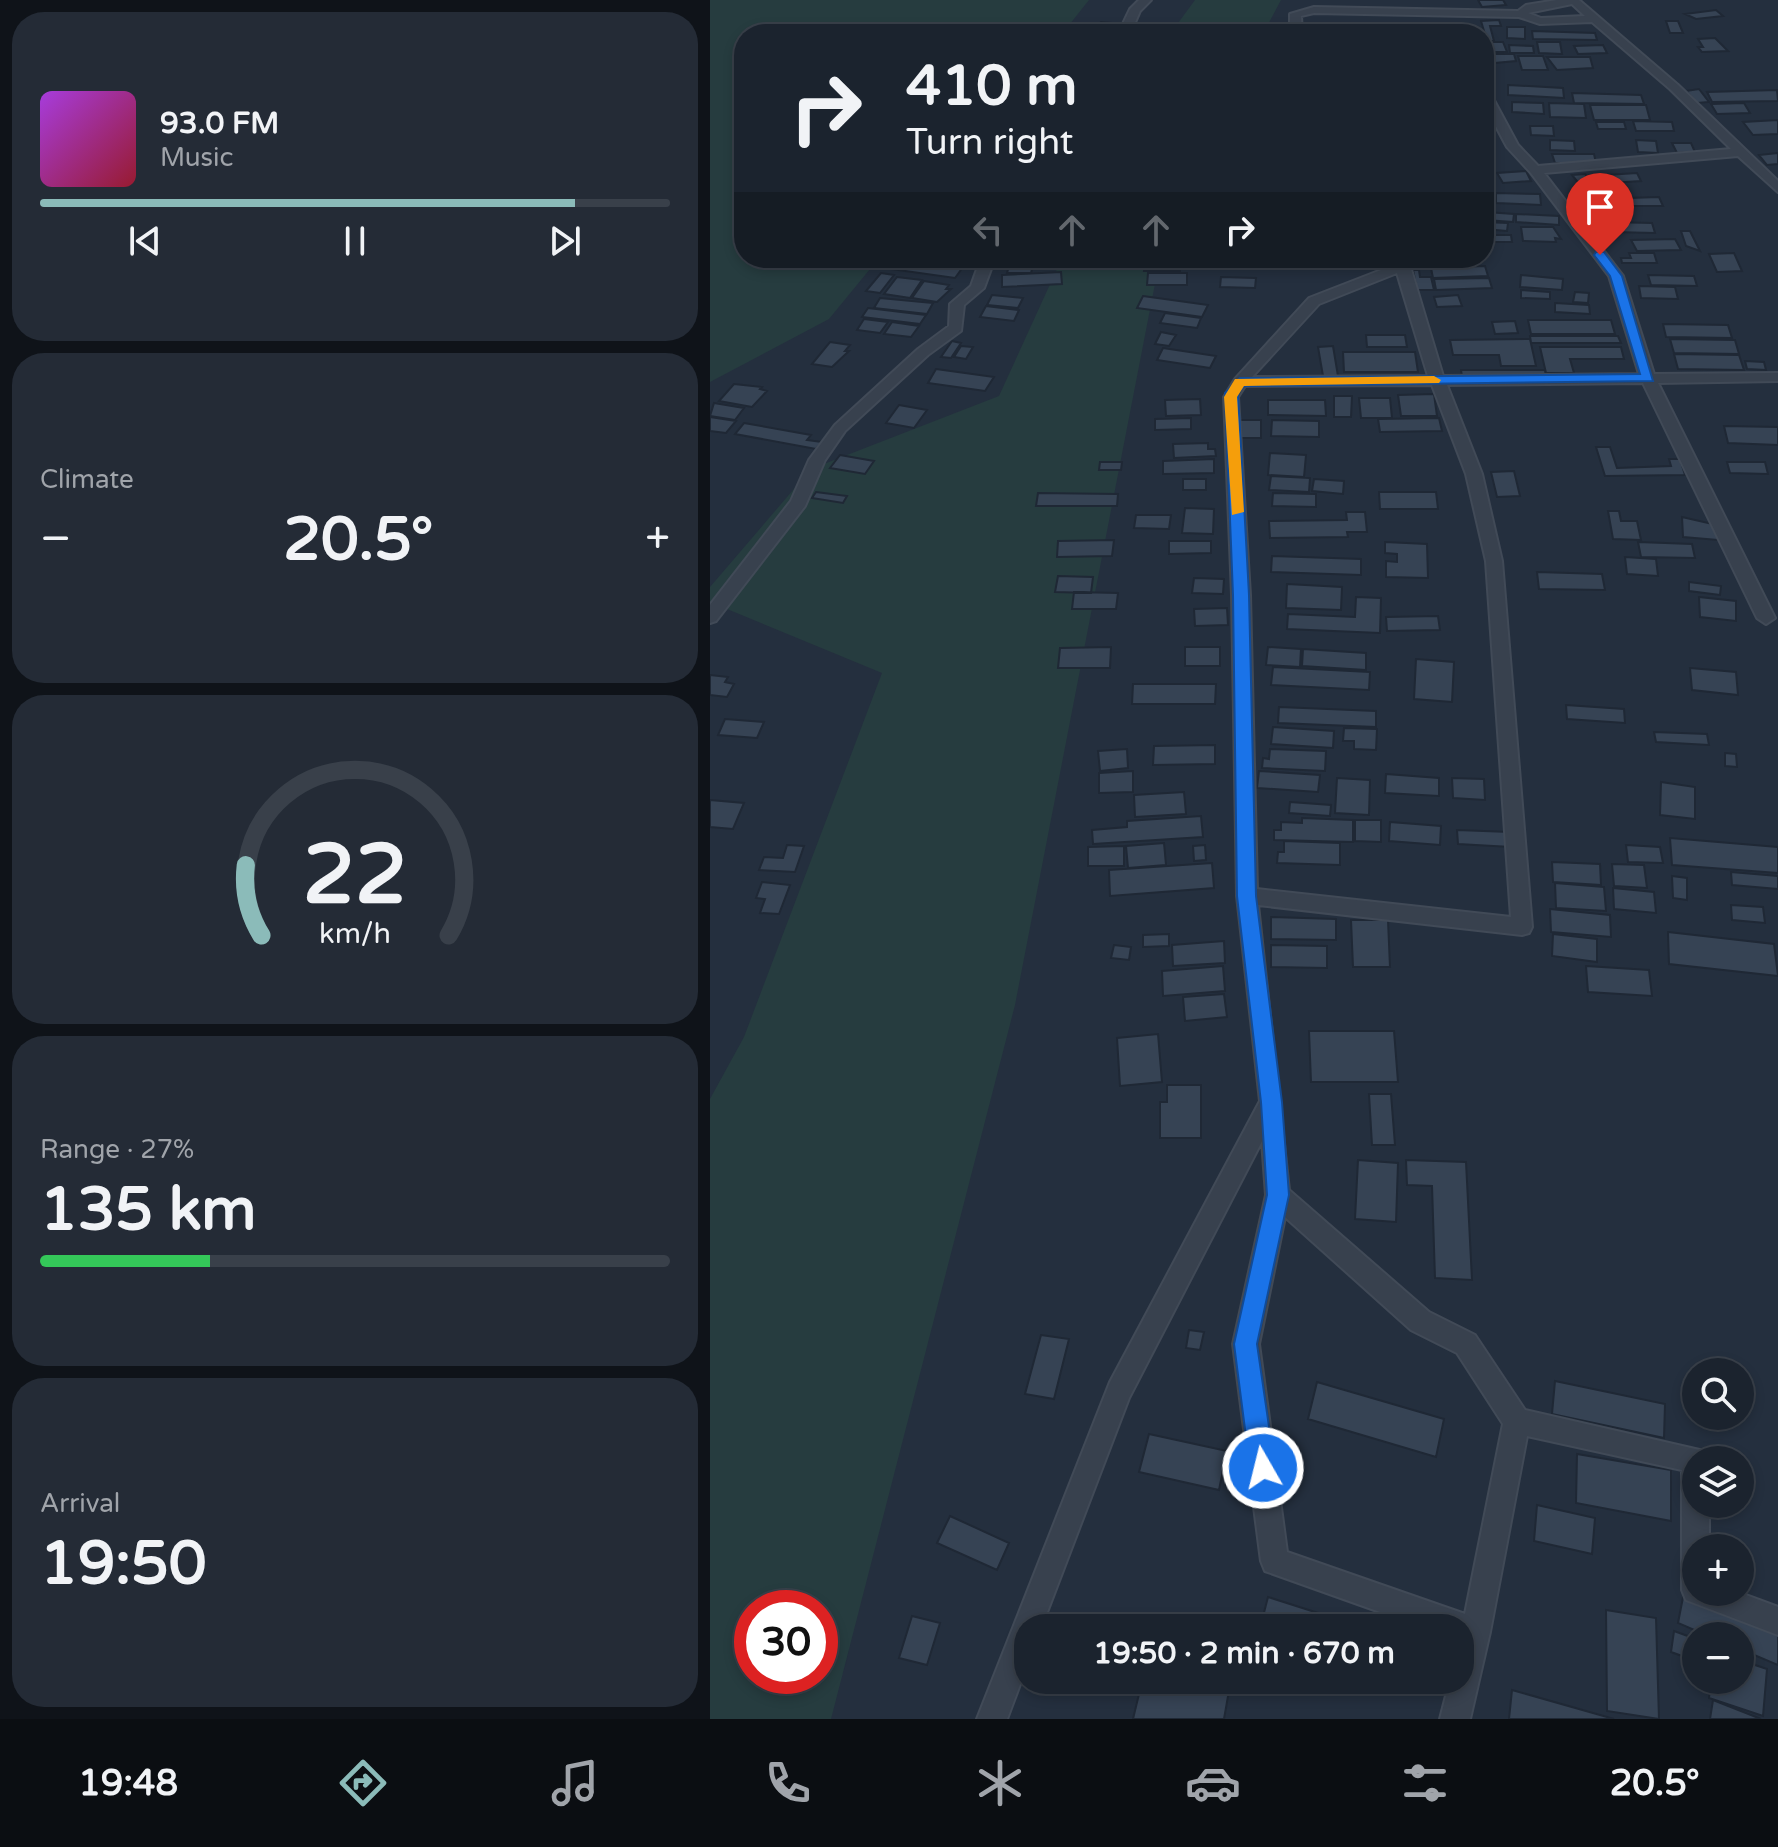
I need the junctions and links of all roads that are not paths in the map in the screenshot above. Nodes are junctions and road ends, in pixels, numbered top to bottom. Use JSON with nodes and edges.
{"nodes":[{"id":1,"x":1146,"y":0,"type":"edge"},
{"id":2,"x":1573,"y":0,"type":"edge"},
{"id":3,"x":1520,"y":14,"type":"junction"},
{"id":4,"x":1595,"y":19,"type":"junction"},
{"id":5,"x":1128,"y":24,"type":"edge"},
{"id":6,"x":1296,"y":24,"type":"edge"},
{"id":7,"x":1494,"y":112,"type":"edge"},
{"id":8,"x":1738,"y":152,"type":"junction"},
{"id":9,"x":1535,"y":170,"type":"junction"},
{"id":10,"x":1778,"y":188,"type":"edge"},
{"id":11,"x":984,"y":268,"type":"edge"},
{"id":12,"x":1388,"y":268,"type":"edge"},
{"id":13,"x":1403,"y":268,"type":"edge"},
{"id":14,"x":1778,"y":377,"type":"edge"},
{"id":15,"x":1648,"y":378,"type":"junction"},
{"id":16,"x":1438,"y":380,"type":"junction"},
{"id":17,"x":1240,"y":382,"type":"junction"},
{"id":18,"x":710,"y":617,"type":"edge"},
{"id":19,"x":1766,"y":618,"type":"dead end"},
{"id":20,"x":1247,"y":896,"type":"junction"},
{"id":21,"x":1271,"y":1102,"type":"junction"},
{"id":22,"x":1278,"y":1195,"type":"junction"},
{"id":23,"x":1517,"y":1421,"type":"junction"},
{"id":24,"x":1697,"y":1534,"type":"edge"},
{"id":25,"x":1738,"y":1606,"type":"edge"},
{"id":26,"x":1778,"y":1621,"type":"edge"},
{"id":27,"x":1476,"y":1632,"type":"junction"},
{"id":28,"x":992,"y":1719,"type":"edge"},
{"id":29,"x":1455,"y":1719,"type":"edge"}],
"edges":[{"from":1,"to":5,"type":"street"},
{"from":2,"to":3,"type":"street"},
{"from":2,"to":4,"type":"street"},
{"from":3,"to":4,"type":"street"},
{"from":3,"to":6,"type":"street"},
{"from":4,"to":8,"type":"street"},
{"from":7,"to":9,"type":"street"},
{"from":8,"to":9,"type":"street"},
{"from":8,"to":10,"type":"street"},
{"from":9,"to":15,"type":"street"},
{"from":11,"to":18,"type":"street"},
{"from":12,"to":17,"type":"street"},
{"from":13,"to":16,"type":"street"},
{"from":14,"to":15,"type":"street"},
{"from":15,"to":16,"type":"street"},
{"from":15,"to":19,"type":"street"},
{"from":16,"to":17,"type":"street"},
{"from":16,"to":20,"type":"street"},
{"from":17,"to":20,"type":"street"},
{"from":20,"to":21,"type":"street"},
{"from":21,"to":22,"type":"street"},
{"from":21,"to":28,"type":"street"},
{"from":22,"to":23,"type":"street"},
{"from":22,"to":27,"type":"street"},
{"from":23,"to":24,"type":"street"},
{"from":23,"to":27,"type":"street"},
{"from":25,"to":26,"type":"street"},
{"from":27,"to":29,"type":"street"}]}
